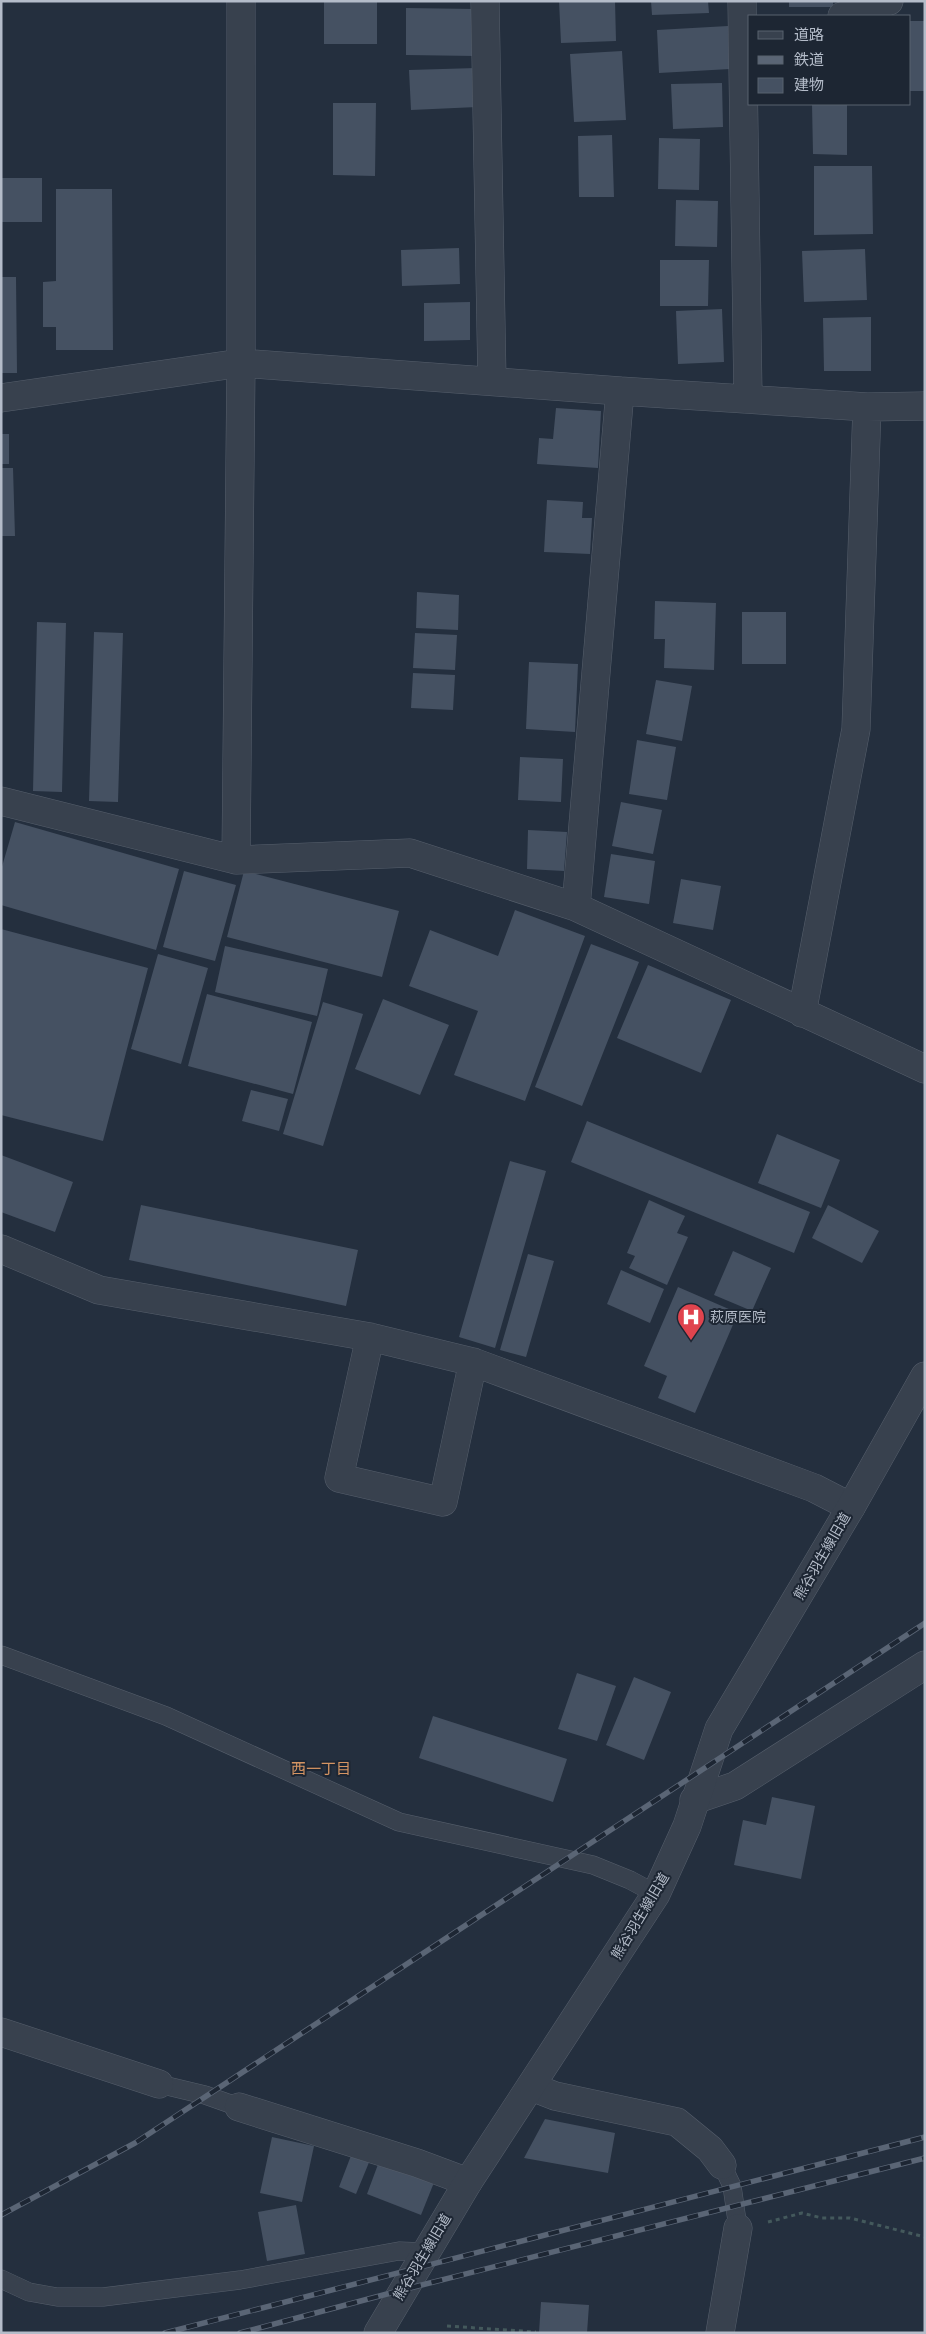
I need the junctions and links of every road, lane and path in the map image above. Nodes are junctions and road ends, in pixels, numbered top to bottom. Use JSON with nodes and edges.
{"nodes":[{"id":1,"x":241,"y":1,"type":"edge"},
{"id":2,"x":485,"y":1,"type":"edge"},
{"id":3,"x":742,"y":1,"type":"edge"},
{"id":4,"x":890,"y":1,"type":"edge"},
{"id":5,"x":845,"y":15,"type":"edge"},
{"id":6,"x":746,"y":47,"type":"edge"},
{"id":7,"x":241,"y":363,"type":"junction"},
{"id":8,"x":492,"y":381,"type":"junction"},
{"id":9,"x":620,"y":391,"type":"junction"},
{"id":10,"x":1,"y":398,"type":"edge"},
{"id":11,"x":748,"y":398,"type":"junction"},
{"id":12,"x":867,"y":406,"type":"junction"},
{"id":13,"x":925,"y":406,"type":"edge"},
{"id":14,"x":1,"y":801,"type":"edge"},
{"id":15,"x":236,"y":860,"type":"junction"},
{"id":16,"x":576,"y":907,"type":"junction"},
{"id":17,"x":802,"y":1012,"type":"junction"},
{"id":18,"x":925,"y":1069,"type":"edge"},
{"id":19,"x":1,"y":1249,"type":"edge"},
{"id":20,"x":370,"y":1338,"type":"junction"},
{"id":21,"x":473,"y":1362,"type":"junction"},
{"id":22,"x":925,"y":1376,"type":"edge"},
{"id":23,"x":851,"y":1507,"type":"junction"},
{"id":24,"x":1,"y":1655,"type":"edge"},
{"id":25,"x":925,"y":1666,"type":"edge"},
{"id":26,"x":694,"y":1800,"type":"junction"},
{"id":27,"x":656,"y":1894,"type":"junction"},
{"id":28,"x":1,"y":2032,"type":"edge"},
{"id":29,"x":159,"y":2084,"type":"joint"},
{"id":30,"x":532,"y":2087,"type":"junction"},
{"id":31,"x":240,"y":2107,"type":"joint"},
{"id":32,"x":722,"y":2165,"type":"joint"},
{"id":33,"x":468,"y":2182,"type":"junction"},
{"id":34,"x":738,"y":2228,"type":"junction"},
{"id":35,"x":925,"y":2237,"type":"edge"},
{"id":36,"x":425,"y":2252,"type":"junction"},
{"id":37,"x":1,"y":2279,"type":"edge"},
{"id":38,"x":447,"y":2326,"type":"dead end"},
{"id":39,"x":536,"y":2332,"type":"edge"},
{"id":40,"x":378,"y":2333,"type":"edge"},
{"id":41,"x":720,"y":2333,"type":"edge"}],
"edges":[{"from":1,"to":7,"type":"street"},
{"from":2,"to":8,"type":"street"},
{"from":3,"to":6,"type":"street"},
{"from":4,"to":5,"type":"street"},
{"from":6,"to":11,"type":"street"},
{"from":7,"to":8,"type":"street"},
{"from":7,"to":10,"type":"street"},
{"from":7,"to":15,"type":"street"},
{"from":8,"to":9,"type":"street"},
{"from":9,"to":11,"type":"street"},
{"from":9,"to":16,"type":"street"},
{"from":11,"to":12,"type":"street"},
{"from":12,"to":13,"type":"street"},
{"from":12,"to":17,"type":"street"},
{"from":14,"to":15,"type":"street"},
{"from":15,"to":16,"type":"street"},
{"from":16,"to":17,"type":"street"},
{"from":17,"to":18,"type":"street"},
{"from":19,"to":20,"type":"street"},
{"from":20,"to":21,"type":"street"},
{"from":20,"to":21,"type":"street"},
{"from":21,"to":23,"type":"street"},
{"from":22,"to":23,"type":"street","name":"熊谷羽生線旧道"},
{"from":23,"to":26,"type":"street","name":"熊谷羽生線旧道"},
{"from":24,"to":27,"type":"lane"},
{"from":25,"to":26,"type":"street"},
{"from":26,"to":27,"type":"street","name":"熊谷羽生線旧道"},
{"from":27,"to":30,"type":"street","name":"熊谷羽生線旧道"},
{"from":28,"to":29,"type":"street"},
{"from":29,"to":31,"type":"lane"},
{"from":30,"to":32,"type":"street"},
{"from":30,"to":33,"type":"street","name":"熊谷羽生線旧道"},
{"from":31,"to":33,"type":"street"},
{"from":32,"to":34,"type":"lane"},
{"from":33,"to":36,"type":"street","name":"熊谷羽生線旧道"},
{"from":34,"to":35,"type":"path"},
{"from":34,"to":41,"type":"street"},
{"from":36,"to":37,"type":"lane"},
{"from":36,"to":40,"type":"street","name":"熊谷羽生線旧道"},
{"from":38,"to":39,"type":"path"}]}
